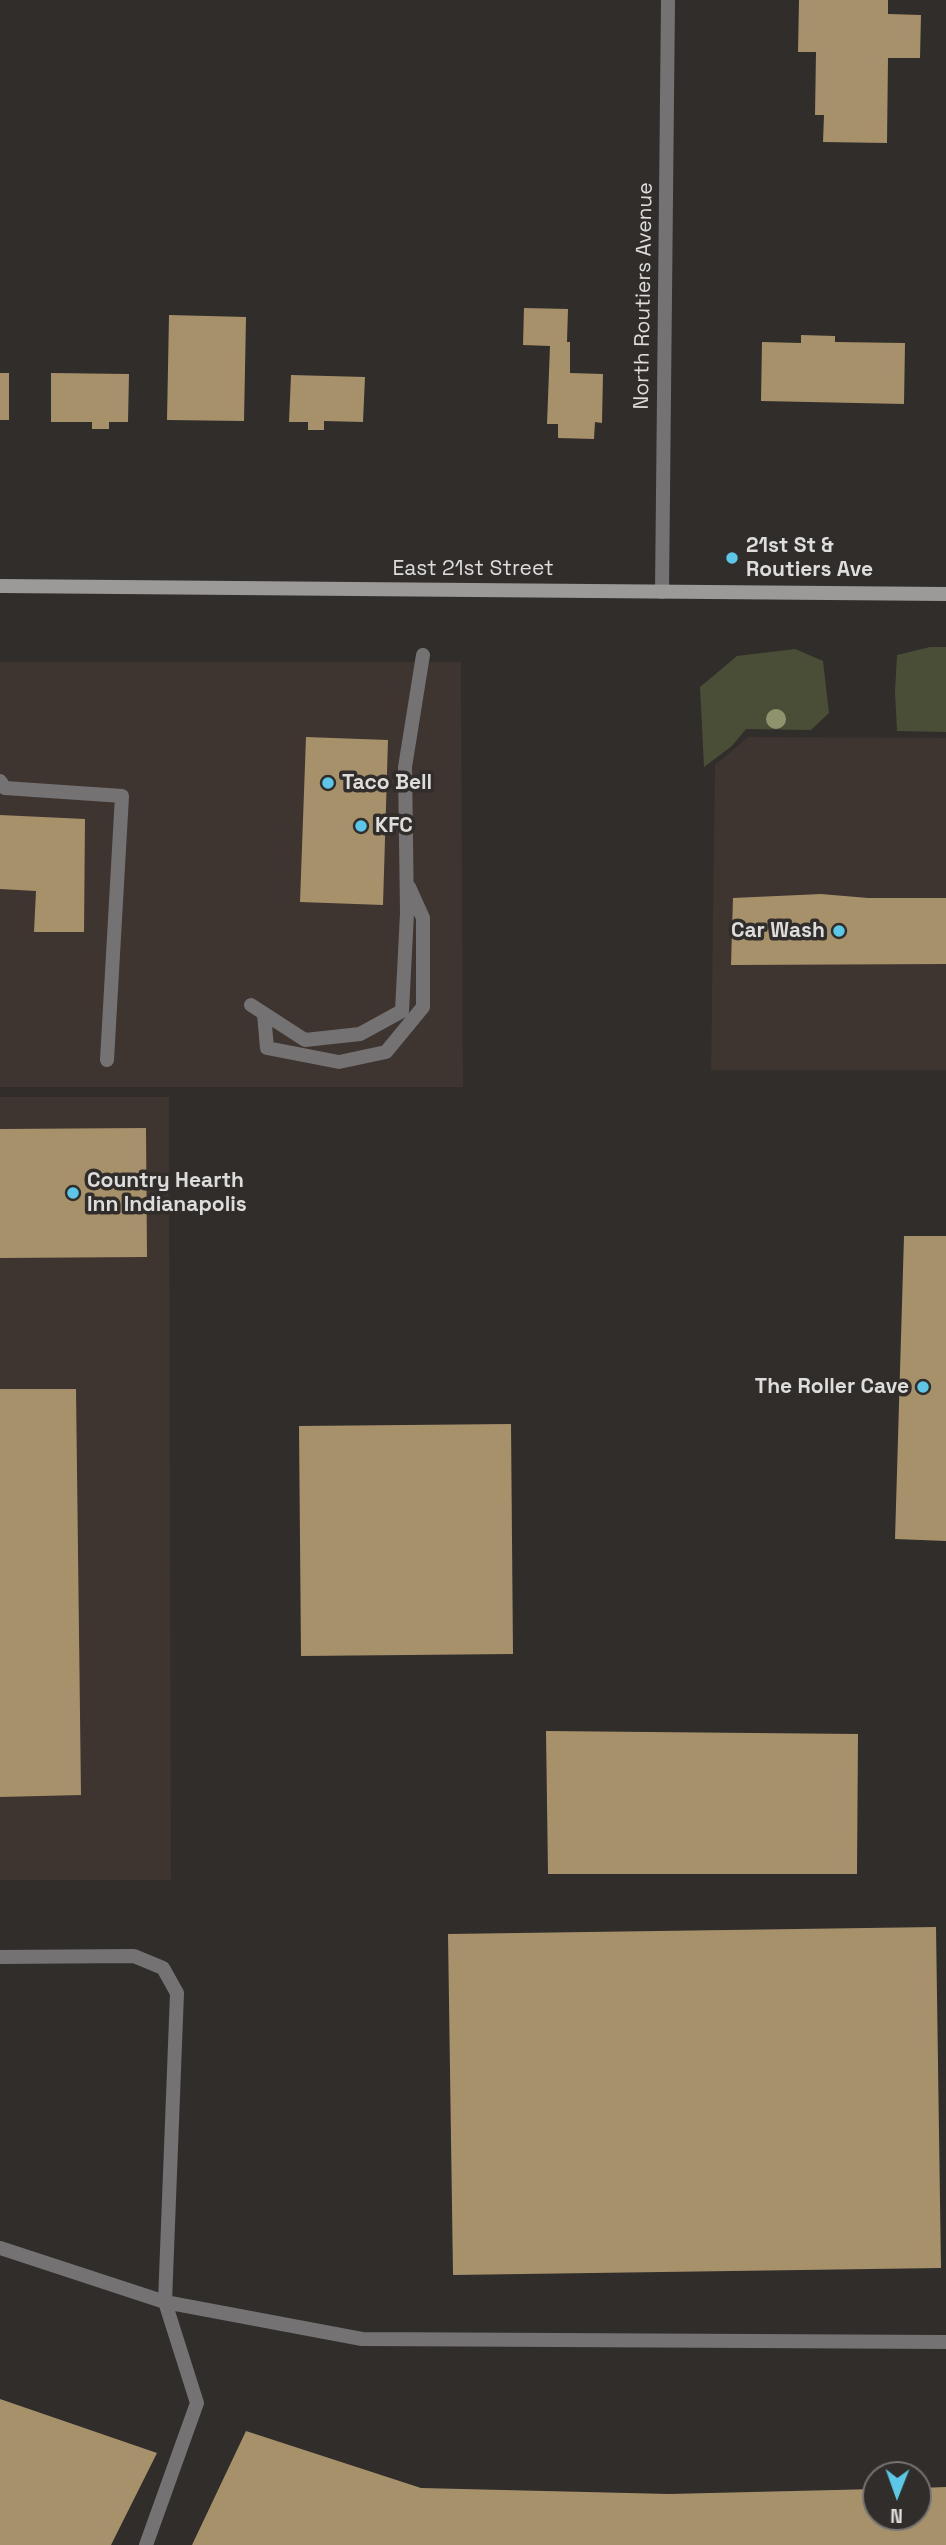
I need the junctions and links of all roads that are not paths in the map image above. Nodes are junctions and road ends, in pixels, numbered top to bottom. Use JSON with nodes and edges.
{"nodes":[{"id":1,"x":668,"y":0,"type":"edge"},
{"id":2,"x":0,"y":586,"type":"edge"},
{"id":3,"x":662,"y":592,"type":"junction"},
{"id":4,"x":946,"y":594,"type":"edge"},
{"id":5,"x":423,"y":655,"type":"dead end"},
{"id":6,"x":0,"y":781,"type":"edge"},
{"id":7,"x":406,"y":882,"type":"junction"},
{"id":8,"x":107,"y":1060,"type":"dead end"},
{"id":9,"x":0,"y":1957,"type":"edge"},
{"id":10,"x":0,"y":2248,"type":"edge"},
{"id":11,"x":165,"y":2302,"type":"junction"},
{"id":12,"x":946,"y":2342,"type":"edge"},
{"id":13,"x":146,"y":2545,"type":"edge"}],
"edges":[{"from":1,"to":3,"type":"street","name":"North Routiers Avenue"},
{"from":2,"to":3,"type":"main road","name":"East 21st Street"},
{"from":3,"to":4,"type":"main road","name":"East 21st Street"},
{"from":5,"to":7,"type":"street"},
{"from":6,"to":8,"type":"street"},
{"from":7,"to":7,"type":"street"},
{"from":9,"to":11,"type":"street"},
{"from":10,"to":11,"type":"street"},
{"from":11,"to":12,"type":"street"},
{"from":11,"to":13,"type":"street"}]}
